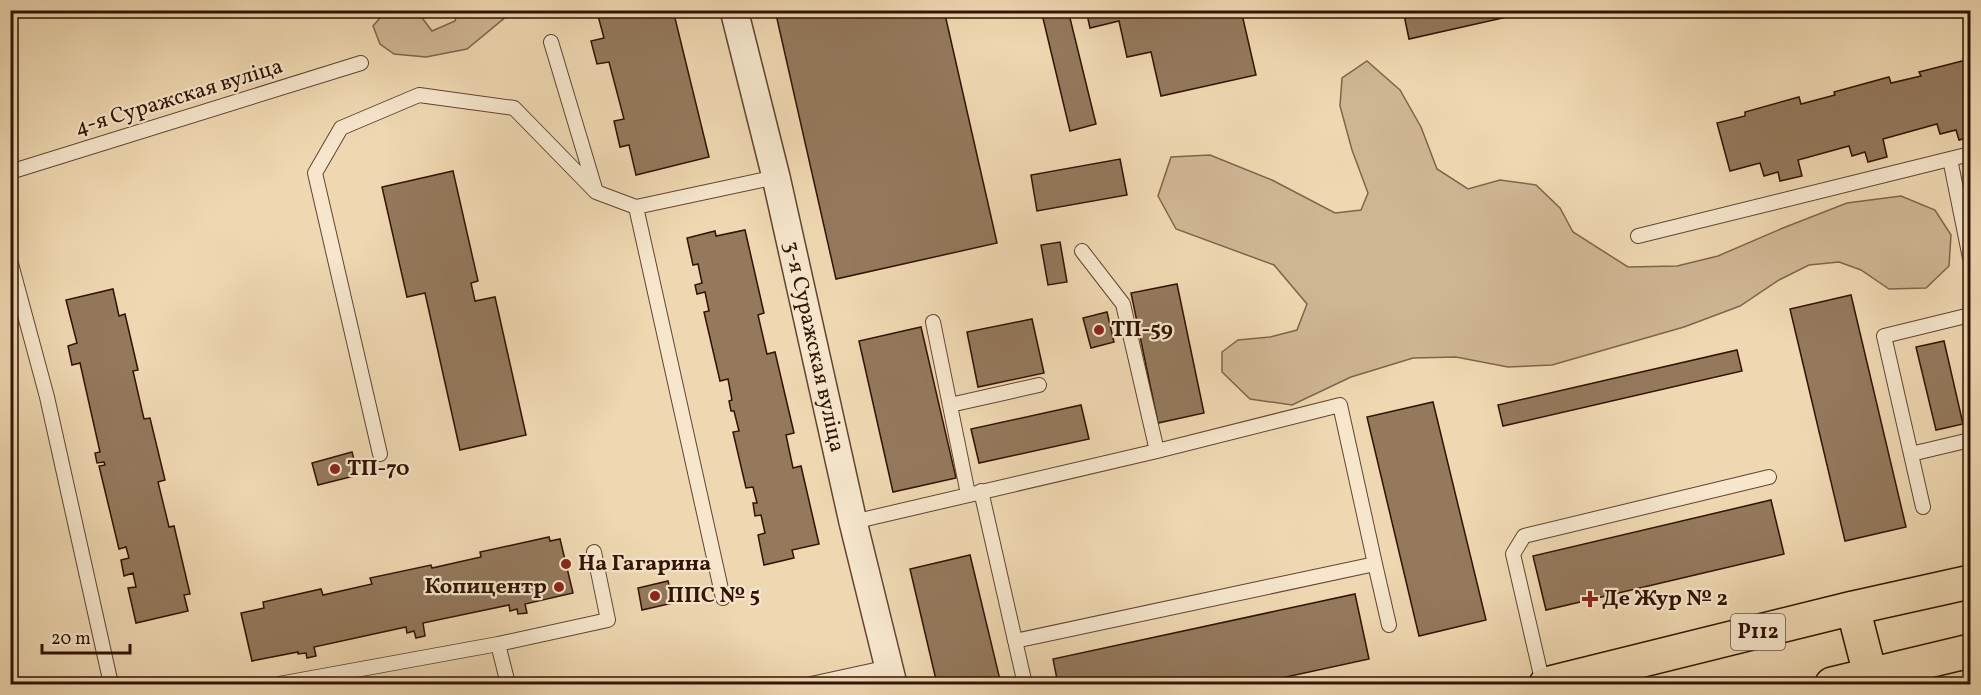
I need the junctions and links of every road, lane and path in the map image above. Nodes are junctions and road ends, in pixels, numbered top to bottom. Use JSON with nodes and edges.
{"nodes":[{"id":1,"x":734,"y":10,"type":"edge"},
{"id":2,"x":551,"y":42,"type":"dead end"},
{"id":3,"x":361,"y":63,"type":"dead end"},
{"id":4,"x":1971,"y":154,"type":"edge"},
{"id":5,"x":1950,"y":159,"type":"junction"},
{"id":6,"x":10,"y":172,"type":"edge"},
{"id":7,"x":776,"y":177,"type":"junction"},
{"id":8,"x":596,"y":192,"type":"junction"},
{"id":9,"x":636,"y":207,"type":"junction"},
{"id":10,"x":1638,"y":236,"type":"dead end"},
{"id":11,"x":1082,"y":251,"type":"dead end"},
{"id":12,"x":1971,"y":258,"type":"edge"},
{"id":13,"x":10,"y":260,"type":"edge"},
{"id":14,"x":1971,"y":315,"type":"edge"},
{"id":15,"x":933,"y":322,"type":"dead end"},
{"id":16,"x":1039,"y":385,"type":"dead end"},
{"id":17,"x":950,"y":405,"type":"junction"},
{"id":18,"x":1971,"y":440,"type":"edge"},
{"id":19,"x":1157,"y":451,"type":"junction"},
{"id":20,"x":380,"y":454,"type":"dead end"},
{"id":21,"x":1911,"y":454,"type":"junction"},
{"id":22,"x":1769,"y":477,"type":"dead end"},
{"id":23,"x":974,"y":492,"type":"junction"},
{"id":24,"x":1923,"y":507,"type":"dead end"},
{"id":25,"x":854,"y":522,"type":"junction"},
{"id":26,"x":594,"y":552,"type":"dead end"},
{"id":27,"x":1375,"y":564,"type":"junction"},
{"id":28,"x":1971,"y":582,"type":"edge"},
{"id":29,"x":723,"y":598,"type":"dead end"},
{"id":30,"x":1853,"y":608,"type":"junction"},
{"id":31,"x":1389,"y":625,"type":"dead end"},
{"id":32,"x":1015,"y":641,"type":"junction"},
{"id":33,"x":498,"y":644,"type":"junction"},
{"id":34,"x":1971,"y":651,"type":"edge"},
{"id":35,"x":1870,"y":674,"type":"junction"},
{"id":36,"x":891,"y":676,"type":"edge"},
{"id":37,"x":1024,"y":680,"type":"dead end"},
{"id":38,"x":111,"y":684,"type":"edge"},
{"id":39,"x":279,"y":684,"type":"edge"},
{"id":40,"x":508,"y":684,"type":"edge"},
{"id":41,"x":811,"y":684,"type":"edge"},
{"id":42,"x":1545,"y":684,"type":"edge"},
{"id":43,"x":1832,"y":684,"type":"edge"}],
"edges":[{"from":1,"to":7,"type":"street","name":"3-я Суражская вуліца"},
{"from":2,"to":8,"type":"lane"},
{"from":3,"to":6,"type":"lane","name":"4-я Суражская вуліца"},
{"from":4,"to":5,"type":"lane"},
{"from":5,"to":10,"type":"lane"},
{"from":5,"to":12,"type":"lane"},
{"from":7,"to":9,"type":"lane"},
{"from":7,"to":25,"type":"street","name":"3-я Суражская вуліца"},
{"from":8,"to":9,"type":"lane"},
{"from":8,"to":20,"type":"lane"},
{"from":9,"to":29,"type":"lane"},
{"from":11,"to":19,"type":"lane"},
{"from":13,"to":38,"type":"lane"},
{"from":14,"to":21,"type":"lane"},
{"from":15,"to":17,"type":"lane"},
{"from":16,"to":17,"type":"lane"},
{"from":17,"to":23,"type":"lane"},
{"from":18,"to":21,"type":"lane"},
{"from":19,"to":23,"type":"lane"},
{"from":19,"to":27,"type":"lane"},
{"from":21,"to":24,"type":"lane"},
{"from":22,"to":42,"type":"lane"},
{"from":23,"to":25,"type":"lane"},
{"from":23,"to":32,"type":"lane"},
{"from":25,"to":36,"type":"street","name":"3-я Суражская вуліца"},
{"from":26,"to":33,"type":"lane"},
{"from":27,"to":31,"type":"lane"},
{"from":27,"to":32,"type":"lane"},
{"from":28,"to":30,"type":"main road","number":"Р112"},
{"from":30,"to":35,"type":"main road"},
{"from":30,"to":42,"type":"main road","number":"Р112"},
{"from":32,"to":37,"type":"lane"},
{"from":33,"to":39,"type":"lane"},
{"from":33,"to":40,"type":"lane"},
{"from":34,"to":35,"type":"main road"},
{"from":35,"to":43,"type":"main road"},
{"from":36,"to":41,"type":"lane"}]}
